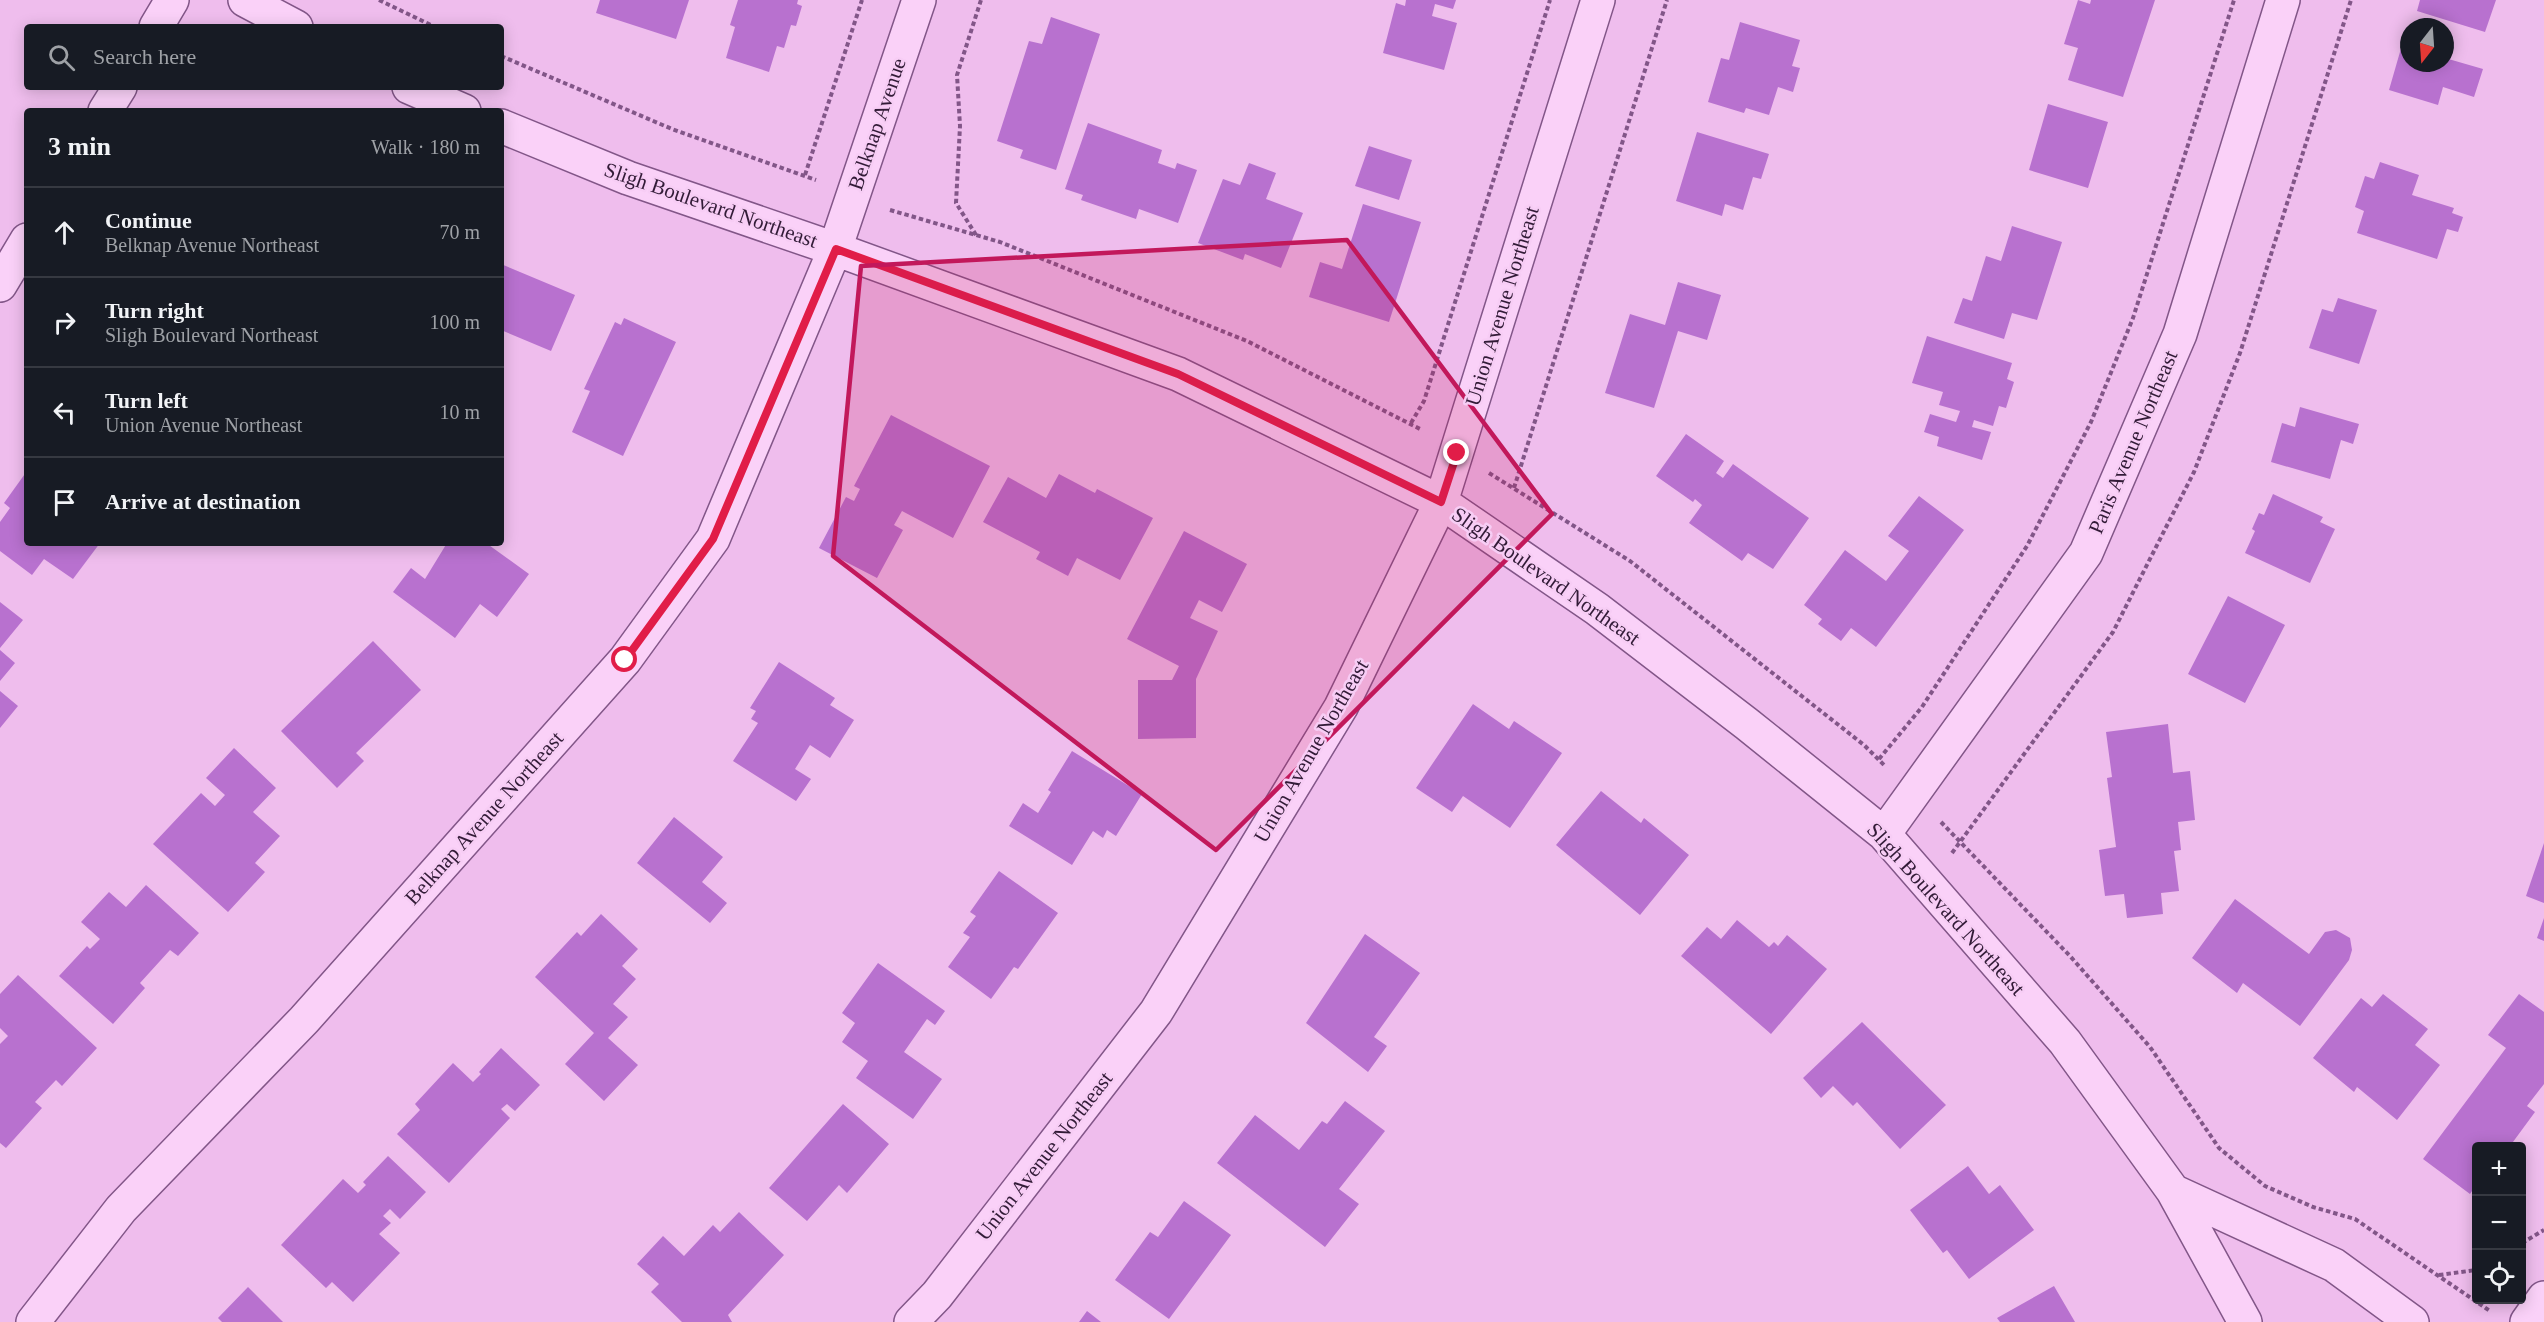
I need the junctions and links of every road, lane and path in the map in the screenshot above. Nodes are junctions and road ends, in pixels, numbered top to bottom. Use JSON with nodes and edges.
{"nodes":[{"id":1,"x":172,"y":0,"type":"edge"},
{"id":2,"x":244,"y":0,"type":"edge"},
{"id":3,"x":379,"y":0,"type":"edge"},
{"id":4,"x":862,"y":0,"type":"edge"},
{"id":5,"x":919,"y":0,"type":"edge"},
{"id":6,"x":981,"y":0,"type":"edge"},
{"id":7,"x":1551,"y":0,"type":"edge"},
{"id":8,"x":1598,"y":0,"type":"edge"},
{"id":9,"x":1667,"y":0,"type":"edge"},
{"id":10,"x":2234,"y":0,"type":"edge"},
{"id":11,"x":2283,"y":0,"type":"edge"},
{"id":12,"x":2351,"y":0,"type":"edge"},
{"id":13,"x":158,"y":24,"type":"edge"},
{"id":14,"x":290,"y":24,"type":"edge"},
{"id":15,"x":429,"y":24,"type":"edge"},
{"id":16,"x":118,"y":90,"type":"edge"},
{"id":17,"x":416,"y":90,"type":"edge"},
{"id":18,"x":107,"y":108,"type":"edge"},
{"id":19,"x":457,"y":108,"type":"edge"},
{"id":20,"x":504,"y":127,"type":"edge"},
{"id":21,"x":805,"y":175,"type":"dead end"},
{"id":22,"x":977,"y":235,"type":"dead end"},
{"id":23,"x":24,"y":245,"type":"edge"},
{"id":24,"x":836,"y":249,"type":"junction"},
{"id":25,"x":0,"y":285,"type":"edge"},
{"id":26,"x":1412,"y":423,"type":"dead end"},
{"id":27,"x":1514,"y":488,"type":"dead end"},
{"id":28,"x":1441,"y":502,"type":"junction"},
{"id":29,"x":1879,"y":760,"type":"dead end"},
{"id":30,"x":1884,"y":834,"type":"junction"},
{"id":31,"x":1926,"y":883,"type":"junction"},
{"id":32,"x":2173,"y":1191,"type":"junction"},
{"id":33,"x":2544,"y":1230,"type":"edge"},
{"id":34,"x":2526,"y":1241,"type":"edge"},
{"id":35,"x":2472,"y":1271,"type":"edge"},
{"id":36,"x":2438,"y":1275,"type":"dead end"},
{"id":37,"x":2544,"y":1298,"type":"edge"},
{"id":38,"x":33,"y":1322,"type":"edge"},
{"id":39,"x":911,"y":1322,"type":"edge"},
{"id":40,"x":2245,"y":1322,"type":"edge"},
{"id":41,"x":2412,"y":1322,"type":"edge"},
{"id":42,"x":2527,"y":1322,"type":"edge"}],
"edges":[{"from":1,"to":13,"type":"street"},
{"from":2,"to":14,"type":"street"},
{"from":3,"to":15,"type":"path"},
{"from":4,"to":21,"type":"path"},
{"from":5,"to":24,"type":"street","name":"Belknap Avenue"},
{"from":6,"to":22,"type":"path"},
{"from":7,"to":26,"type":"path"},
{"from":8,"to":28,"type":"street","name":"Union Avenue Northeast"},
{"from":9,"to":27,"type":"path"},
{"from":10,"to":29,"type":"path"},
{"from":11,"to":30,"type":"street","name":"Paris Avenue Northeast"},
{"from":12,"to":31,"type":"path"},
{"from":16,"to":18,"type":"street"},
{"from":17,"to":19,"type":"street"},
{"from":20,"to":24,"type":"street","name":"Sligh Boulevard Northeast"},
{"from":23,"to":25,"type":"street"},
{"from":24,"to":28,"type":"street","name":"Sligh Boulevard Northeast"},
{"from":24,"to":38,"type":"street","name":"Belknap Avenue Northeast"},
{"from":28,"to":30,"type":"street","name":"Sligh Boulevard Northeast"},
{"from":28,"to":39,"type":"street","name":"Union Avenue Northeast"},
{"from":30,"to":31,"type":"street","name":"Sligh Boulevard Northeast"},
{"from":31,"to":32,"type":"street","name":"Sligh Boulevard Northeast"},
{"from":32,"to":40,"type":"street","name":"Sligh Boulevard Northeast"},
{"from":32,"to":41,"type":"street"},
{"from":33,"to":34,"type":"path"},
{"from":35,"to":36,"type":"path"},
{"from":37,"to":42,"type":"street"}]}
